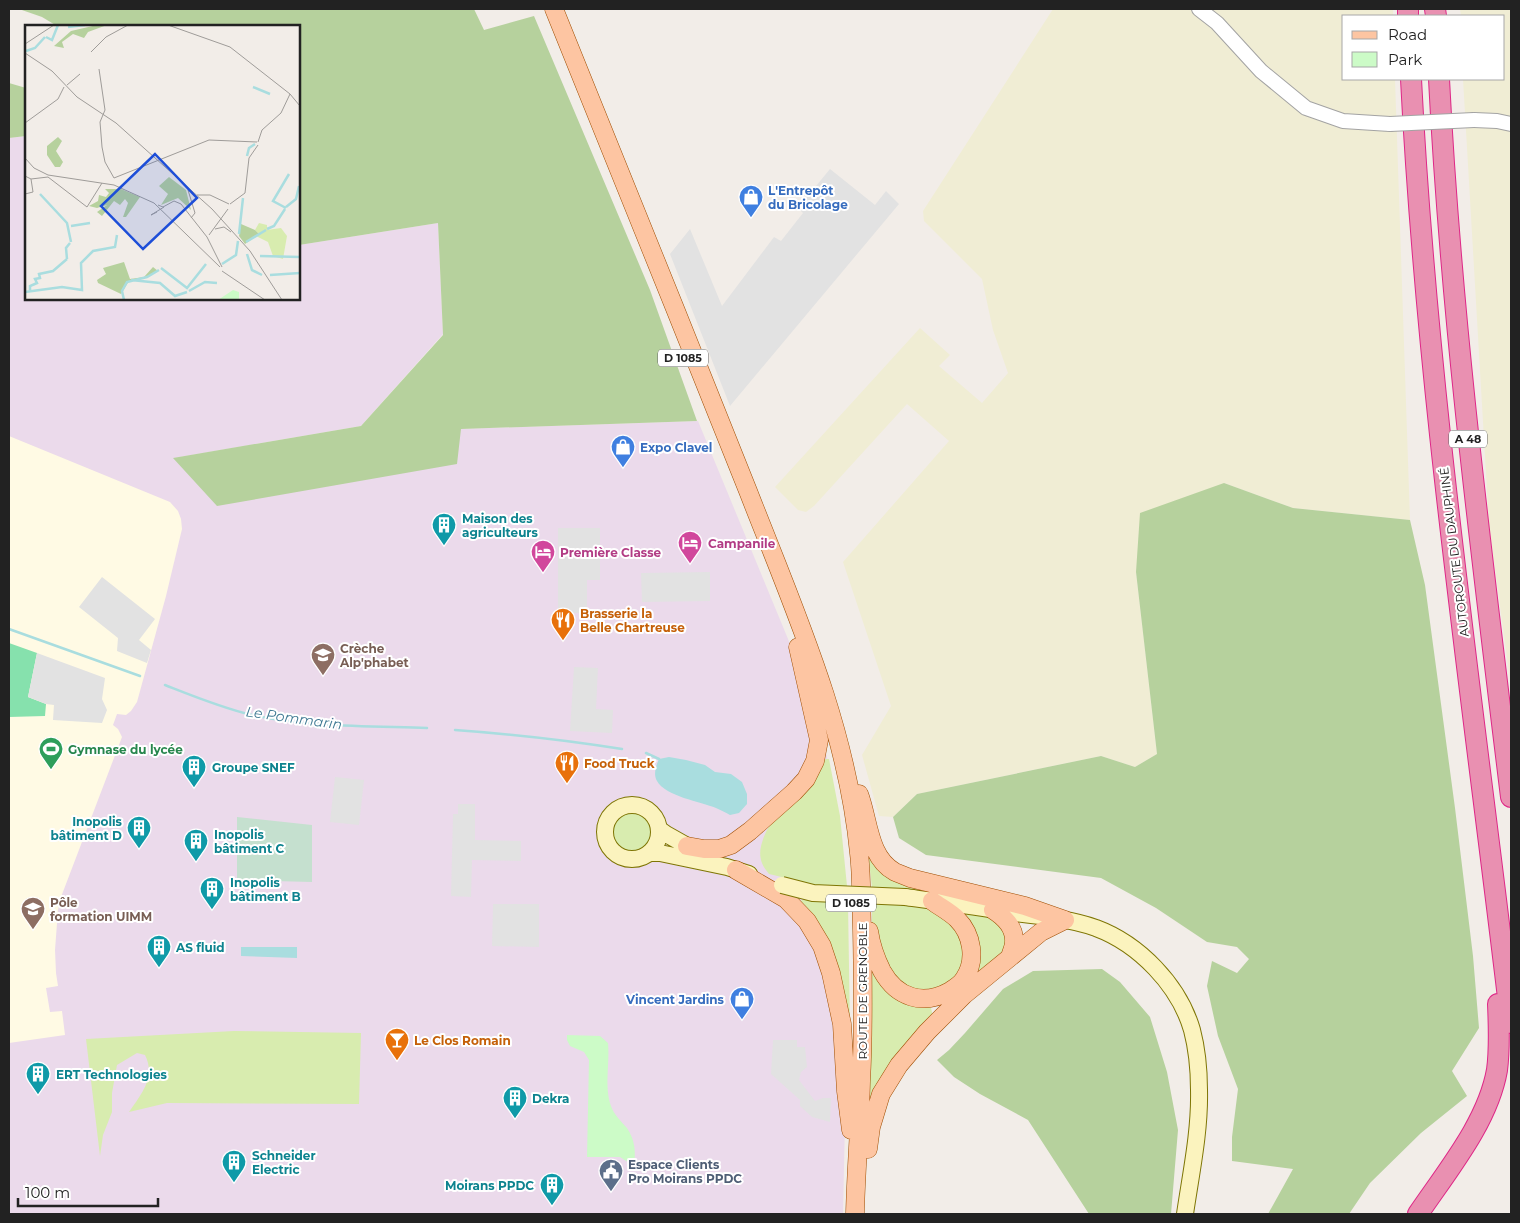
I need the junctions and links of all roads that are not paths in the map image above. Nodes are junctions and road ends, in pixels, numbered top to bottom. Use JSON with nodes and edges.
{"nodes":[{"id":1,"x":543,"y":9,"type":"edge"},
{"id":2,"x":554,"y":9,"type":"edge"},
{"id":3,"x":1199,"y":9,"type":"edge"},
{"id":4,"x":1412,"y":80,"type":"edge"},
{"id":5,"x":1439,"y":80,"type":"edge"},
{"id":6,"x":1511,"y":124,"type":"edge"},
{"id":7,"x":803,"y":646,"type":"junction"},
{"id":8,"x":839,"y":740,"type":"junction"},
{"id":9,"x":1511,"y":797,"type":"edge"},
{"id":10,"x":659,"y":829,"type":"junction"},
{"id":11,"x":687,"y":846,"type":"junction"},
{"id":12,"x":859,"y":852,"type":"junction"},
{"id":13,"x":649,"y":853,"type":"junction"},
{"id":14,"x":731,"y":868,"type":"junction"},
{"id":15,"x":1493,"y":870,"type":"junction"},
{"id":16,"x":932,"y":901,"type":"junction"},
{"id":17,"x":993,"y":910,"type":"junction"},
{"id":18,"x":1065,"y":920,"type":"junction"},
{"id":19,"x":1010,"y":957,"type":"junction"},
{"id":20,"x":1511,"y":1023,"type":"edge"},
{"id":21,"x":856,"y":1164,"type":"junction"},
{"id":22,"x":856,"y":1214,"type":"edge"},
{"id":23,"x":862,"y":1214,"type":"edge"},
{"id":24,"x":1185,"y":1214,"type":"edge"},
{"id":25,"x":1418,"y":1214,"type":"edge"}],
"edges":[{"from":1,"to":7,"type":"main road","number":"D 1085"},
{"from":2,"to":7,"type":"main road","number":"D 1085"},
{"from":3,"to":6,"type":"street","bridge":true},
{"from":4,"to":15,"type":"highway","name":"AUTOROUTE DU DAUPHINÉ","number":"A 48"},
{"from":5,"to":9,"type":"highway","number":"A 48"},
{"from":7,"to":8,"type":"main road","name":"ROUTE DE GRENOBLE","number":"D 1085"},
{"from":7,"to":11,"type":"main road"},
{"from":7,"to":21,"type":"main road","name":"ROUTE DE GRENOBLE","number":"D 1085"},
{"from":8,"to":12,"type":"main road","name":"ROUTE DE GRENOBLE","number":"D 1085"},
{"from":8,"to":18,"type":"main road"},
{"from":10,"to":11,"type":"main road"},
{"from":10,"to":13,"type":"main road"},
{"from":10,"to":13,"type":"main road"},
{"from":11,"to":14,"type":"main road"},
{"from":12,"to":16,"type":"main road"},
{"from":12,"to":21,"type":"main road","name":"ROUTE DE GRENOBLE","number":"D 1085"},
{"from":13,"to":14,"type":"main road"},
{"from":14,"to":16,"type":"main road","bridge":true},
{"from":14,"to":21,"type":"main road"},
{"from":15,"to":20,"type":"highway","name":"AUTOROUTE DU DAUPHINÉ","number":"A 48"},
{"from":15,"to":25,"type":"highway"},
{"from":16,"to":17,"type":"main road"},
{"from":17,"to":18,"type":"main road"},
{"from":17,"to":19,"type":"main road"},
{"from":18,"to":19,"type":"main road"},
{"from":18,"to":24,"type":"main road"},
{"from":19,"to":23,"type":"main road"},
{"from":21,"to":22,"type":"main road","name":"ROUTE DE GRENOBLE","number":"D 1085"}]}
